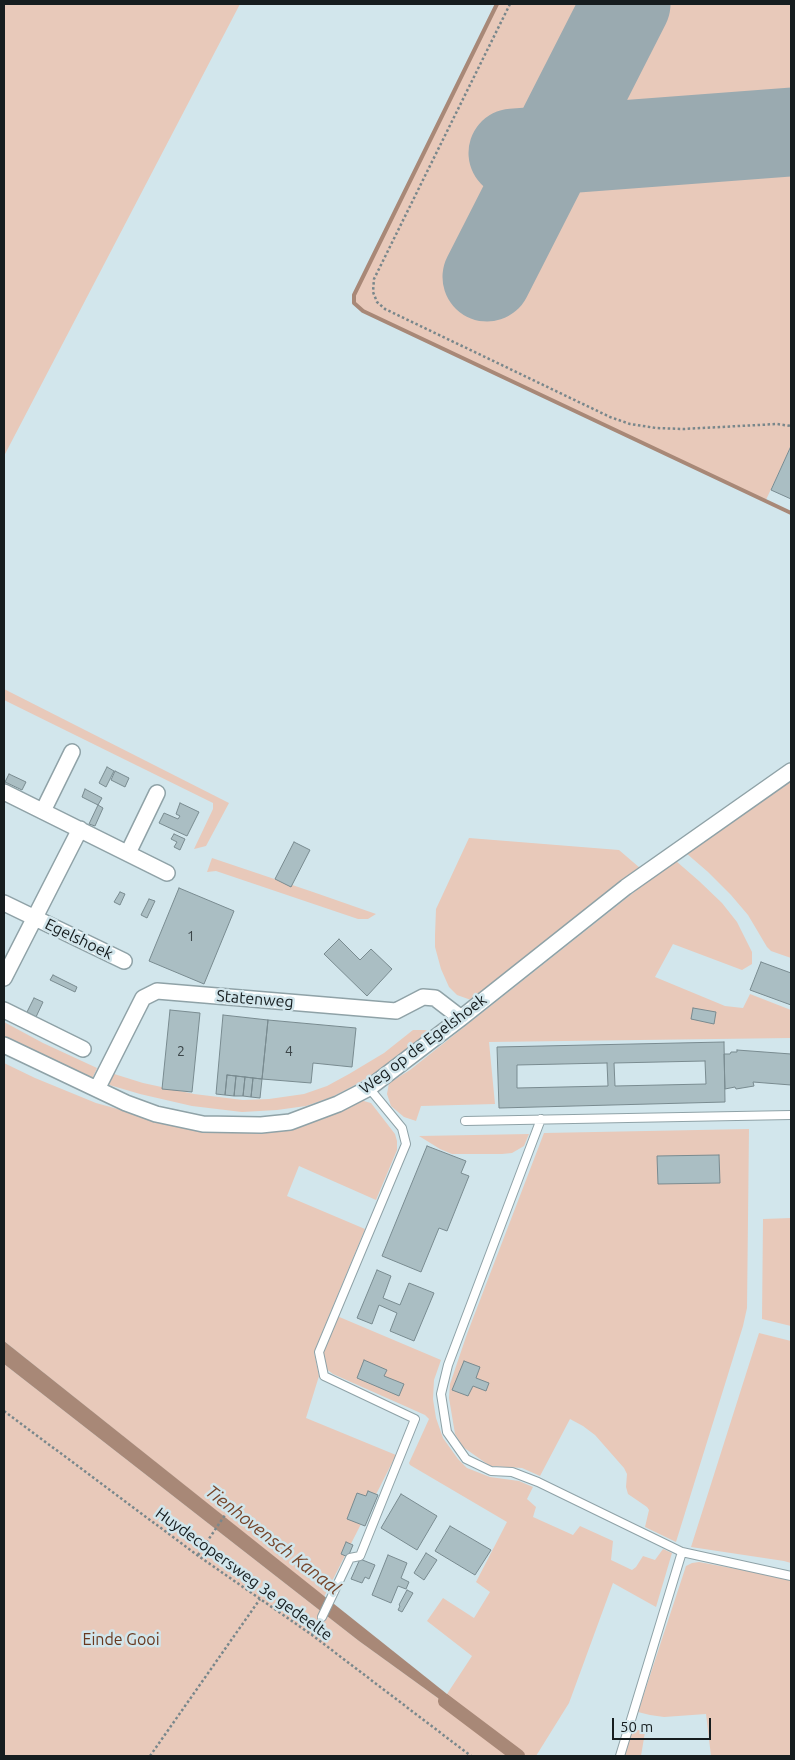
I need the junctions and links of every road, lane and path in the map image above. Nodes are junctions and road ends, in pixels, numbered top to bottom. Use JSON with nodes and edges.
{"nodes":[{"id":1,"x":510,"y":4,"type":"edge"},
{"id":2,"x":791,"y":426,"type":"edge"},
{"id":3,"x":72,"y":752,"type":"dead end"},
{"id":4,"x":791,"y":771,"type":"edge"},
{"id":5,"x":4,"y":792,"type":"edge"},
{"id":6,"x":157,"y":793,"type":"dead end"},
{"id":7,"x":43,"y":811,"type":"junction"},
{"id":8,"x":80,"y":829,"type":"junction"},
{"id":9,"x":128,"y":853,"type":"junction"},
{"id":10,"x":167,"y":873,"type":"dead end"},
{"id":11,"x":4,"y":903,"type":"edge"},
{"id":12,"x":35,"y":918,"type":"junction"},
{"id":13,"x":124,"y":961,"type":"dead end"},
{"id":14,"x":4,"y":978,"type":"edge"},
{"id":15,"x":4,"y":1010,"type":"edge"},
{"id":16,"x":460,"y":1018,"type":"junction"},
{"id":17,"x":4,"y":1045,"type":"edge"},
{"id":18,"x":83,"y":1049,"type":"dead end"},
{"id":19,"x":369,"y":1088,"type":"junction"},
{"id":20,"x":97,"y":1090,"type":"junction"},
{"id":21,"x":791,"y":1115,"type":"edge"},
{"id":22,"x":541,"y":1119,"type":"junction"},
{"id":23,"x":465,"y":1121,"type":"dead end"},
{"id":24,"x":4,"y":1411,"type":"edge"},
{"id":25,"x":226,"y":1515,"type":"dead end"},
{"id":26,"x":682,"y":1552,"type":"junction"},
{"id":27,"x":197,"y":1555,"type":"junction"},
{"id":28,"x":791,"y":1576,"type":"edge"},
{"id":29,"x":260,"y":1599,"type":"junction"},
{"id":30,"x":322,"y":1617,"type":"dead end"},
{"id":31,"x":150,"y":1756,"type":"edge"},
{"id":32,"x":470,"y":1756,"type":"edge"},
{"id":33,"x":620,"y":1756,"type":"edge"}],
"edges":[{"from":1,"to":2,"type":"path"},
{"from":3,"to":7,"type":"street"},
{"from":4,"to":16,"type":"street","name":"Weg op de Egelshoek"},
{"from":5,"to":7,"type":"street"},
{"from":6,"to":9,"type":"street"},
{"from":7,"to":8,"type":"street"},
{"from":8,"to":9,"type":"street"},
{"from":8,"to":12,"type":"street","name":"Egelshoek"},
{"from":9,"to":10,"type":"street"},
{"from":11,"to":12,"type":"street","name":"Egelshoek"},
{"from":12,"to":13,"type":"street","name":"Egelshoek"},
{"from":12,"to":14,"type":"street","name":"Egelshoek"},
{"from":15,"to":18,"type":"street"},
{"from":16,"to":19,"type":"street","name":"Weg op de Egelshoek"},
{"from":16,"to":20,"type":"street","name":"Statenweg"},
{"from":17,"to":20,"type":"street","name":"Weg op de Egelshoek"},
{"from":19,"to":20,"type":"street","name":"Weg op de Egelshoek"},
{"from":19,"to":30,"type":"lane"},
{"from":21,"to":22,"type":"lane"},
{"from":22,"to":23,"type":"lane"},
{"from":22,"to":26,"type":"lane"},
{"from":24,"to":27,"type":"path","name":"Huydecopersweg 3e gedeelte"},
{"from":25,"to":27,"type":"path"},
{"from":26,"to":28,"type":"lane"},
{"from":26,"to":33,"type":"lane"},
{"from":27,"to":29,"type":"path","name":"Huydecopersweg 3e gedeelte"},
{"from":29,"to":31,"type":"path"},
{"from":29,"to":32,"type":"path","name":"Huydecopersweg 3e gedeelte"}]}
